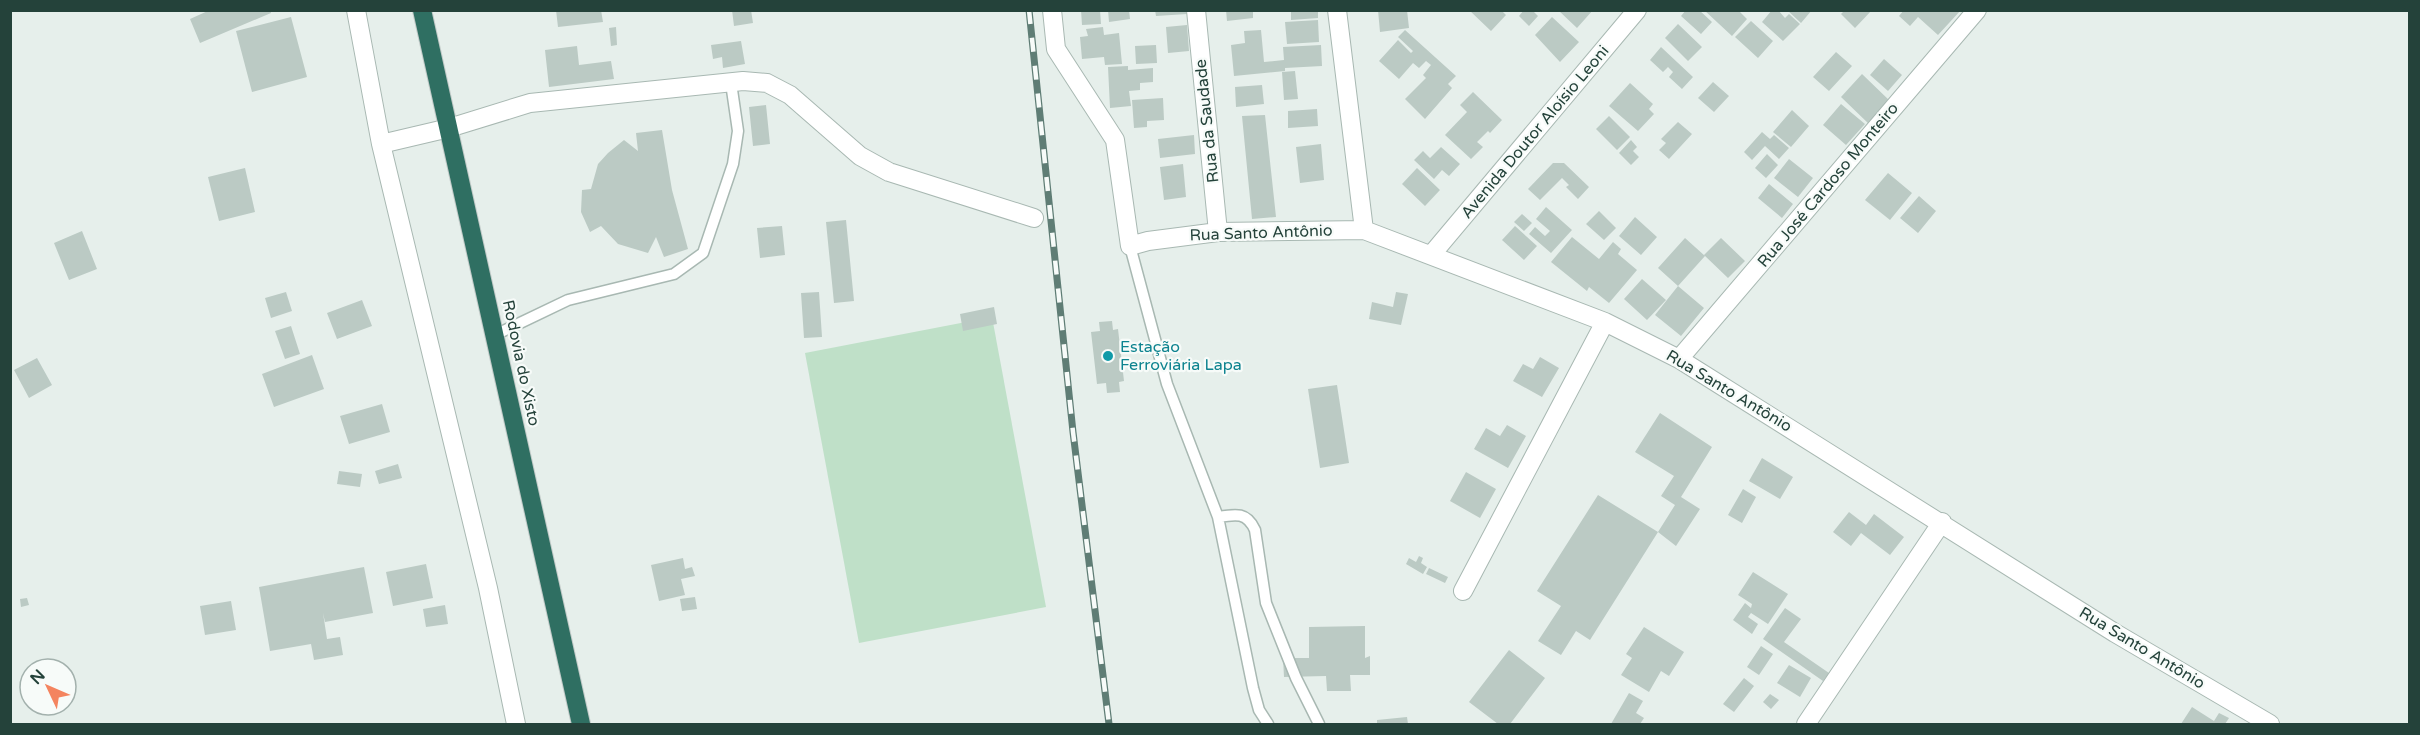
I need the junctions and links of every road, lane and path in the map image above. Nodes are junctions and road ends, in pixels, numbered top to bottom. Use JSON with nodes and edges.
{"nodes":[{"id":1,"x":356,"y":10,"type":"edge"},
{"id":2,"x":422,"y":10,"type":"edge"},
{"id":3,"x":1052,"y":10,"type":"edge"},
{"id":4,"x":1196,"y":10,"type":"edge"},
{"id":5,"x":1337,"y":10,"type":"edge"},
{"id":6,"x":1637,"y":10,"type":"edge"},
{"id":7,"x":1977,"y":10,"type":"edge"},
{"id":8,"x":731,"y":83,"type":"junction"},
{"id":9,"x":449,"y":128,"type":"junction"},
{"id":10,"x":381,"y":144,"type":"junction"},
{"id":11,"x":1034,"y":218,"type":"dead end"},
{"id":12,"x":1364,"y":230,"type":"junction"},
{"id":13,"x":1218,"y":232,"type":"junction"},
{"id":14,"x":1130,"y":246,"type":"junction"},
{"id":15,"x":1432,"y":254,"type":"junction"},
{"id":16,"x":1605,"y":322,"type":"junction"},
{"id":17,"x":495,"y":335,"type":"junction"},
{"id":18,"x":1679,"y":359,"type":"junction"},
{"id":19,"x":1218,"y":517,"type":"junction"},
{"id":20,"x":1942,"y":522,"type":"junction"},
{"id":21,"x":1463,"y":591,"type":"dead end"},
{"id":22,"x":516,"y":724,"type":"edge"},
{"id":23,"x":581,"y":724,"type":"edge"},
{"id":24,"x":1268,"y":724,"type":"edge"},
{"id":25,"x":1319,"y":724,"type":"edge"},
{"id":26,"x":1806,"y":724,"type":"edge"},
{"id":27,"x":2270,"y":724,"type":"edge"}],
"edges":[{"from":1,"to":10,"type":"street"},
{"from":2,"to":9,"type":"highway","name":"Rodovia do Xisto"},
{"from":3,"to":14,"type":"street"},
{"from":4,"to":13,"type":"street","name":"Rua da Saudade"},
{"from":5,"to":12,"type":"street"},
{"from":6,"to":15,"type":"street","name":"Avenida Doutor Aloísio Leoni"},
{"from":7,"to":18,"type":"street","name":"Rua José Cardoso Monteiro"},
{"from":8,"to":9,"type":"street"},
{"from":8,"to":11,"type":"street"},
{"from":8,"to":17,"type":"lane"},
{"from":9,"to":10,"type":"street"},
{"from":9,"to":17,"type":"highway","name":"Rodovia do Xisto"},
{"from":10,"to":22,"type":"street"},
{"from":12,"to":13,"type":"street","name":"Rua Santo Antônio"},
{"from":12,"to":15,"type":"street","name":"Rua Santo Antônio"},
{"from":13,"to":14,"type":"street","name":"Rua Santo Antônio"},
{"from":14,"to":19,"type":"lane"},
{"from":15,"to":16,"type":"street","name":"Rua Santo Antônio"},
{"from":16,"to":18,"type":"street","name":"Rua Santo Antônio"},
{"from":16,"to":21,"type":"street"},
{"from":17,"to":23,"type":"highway","name":"Rodovia do Xisto"},
{"from":18,"to":20,"type":"street","name":"Rua Santo Antônio"},
{"from":19,"to":24,"type":"lane"},
{"from":19,"to":25,"type":"lane"},
{"from":20,"to":26,"type":"street"},
{"from":20,"to":27,"type":"street","name":"Rua Santo Antônio"}]}
